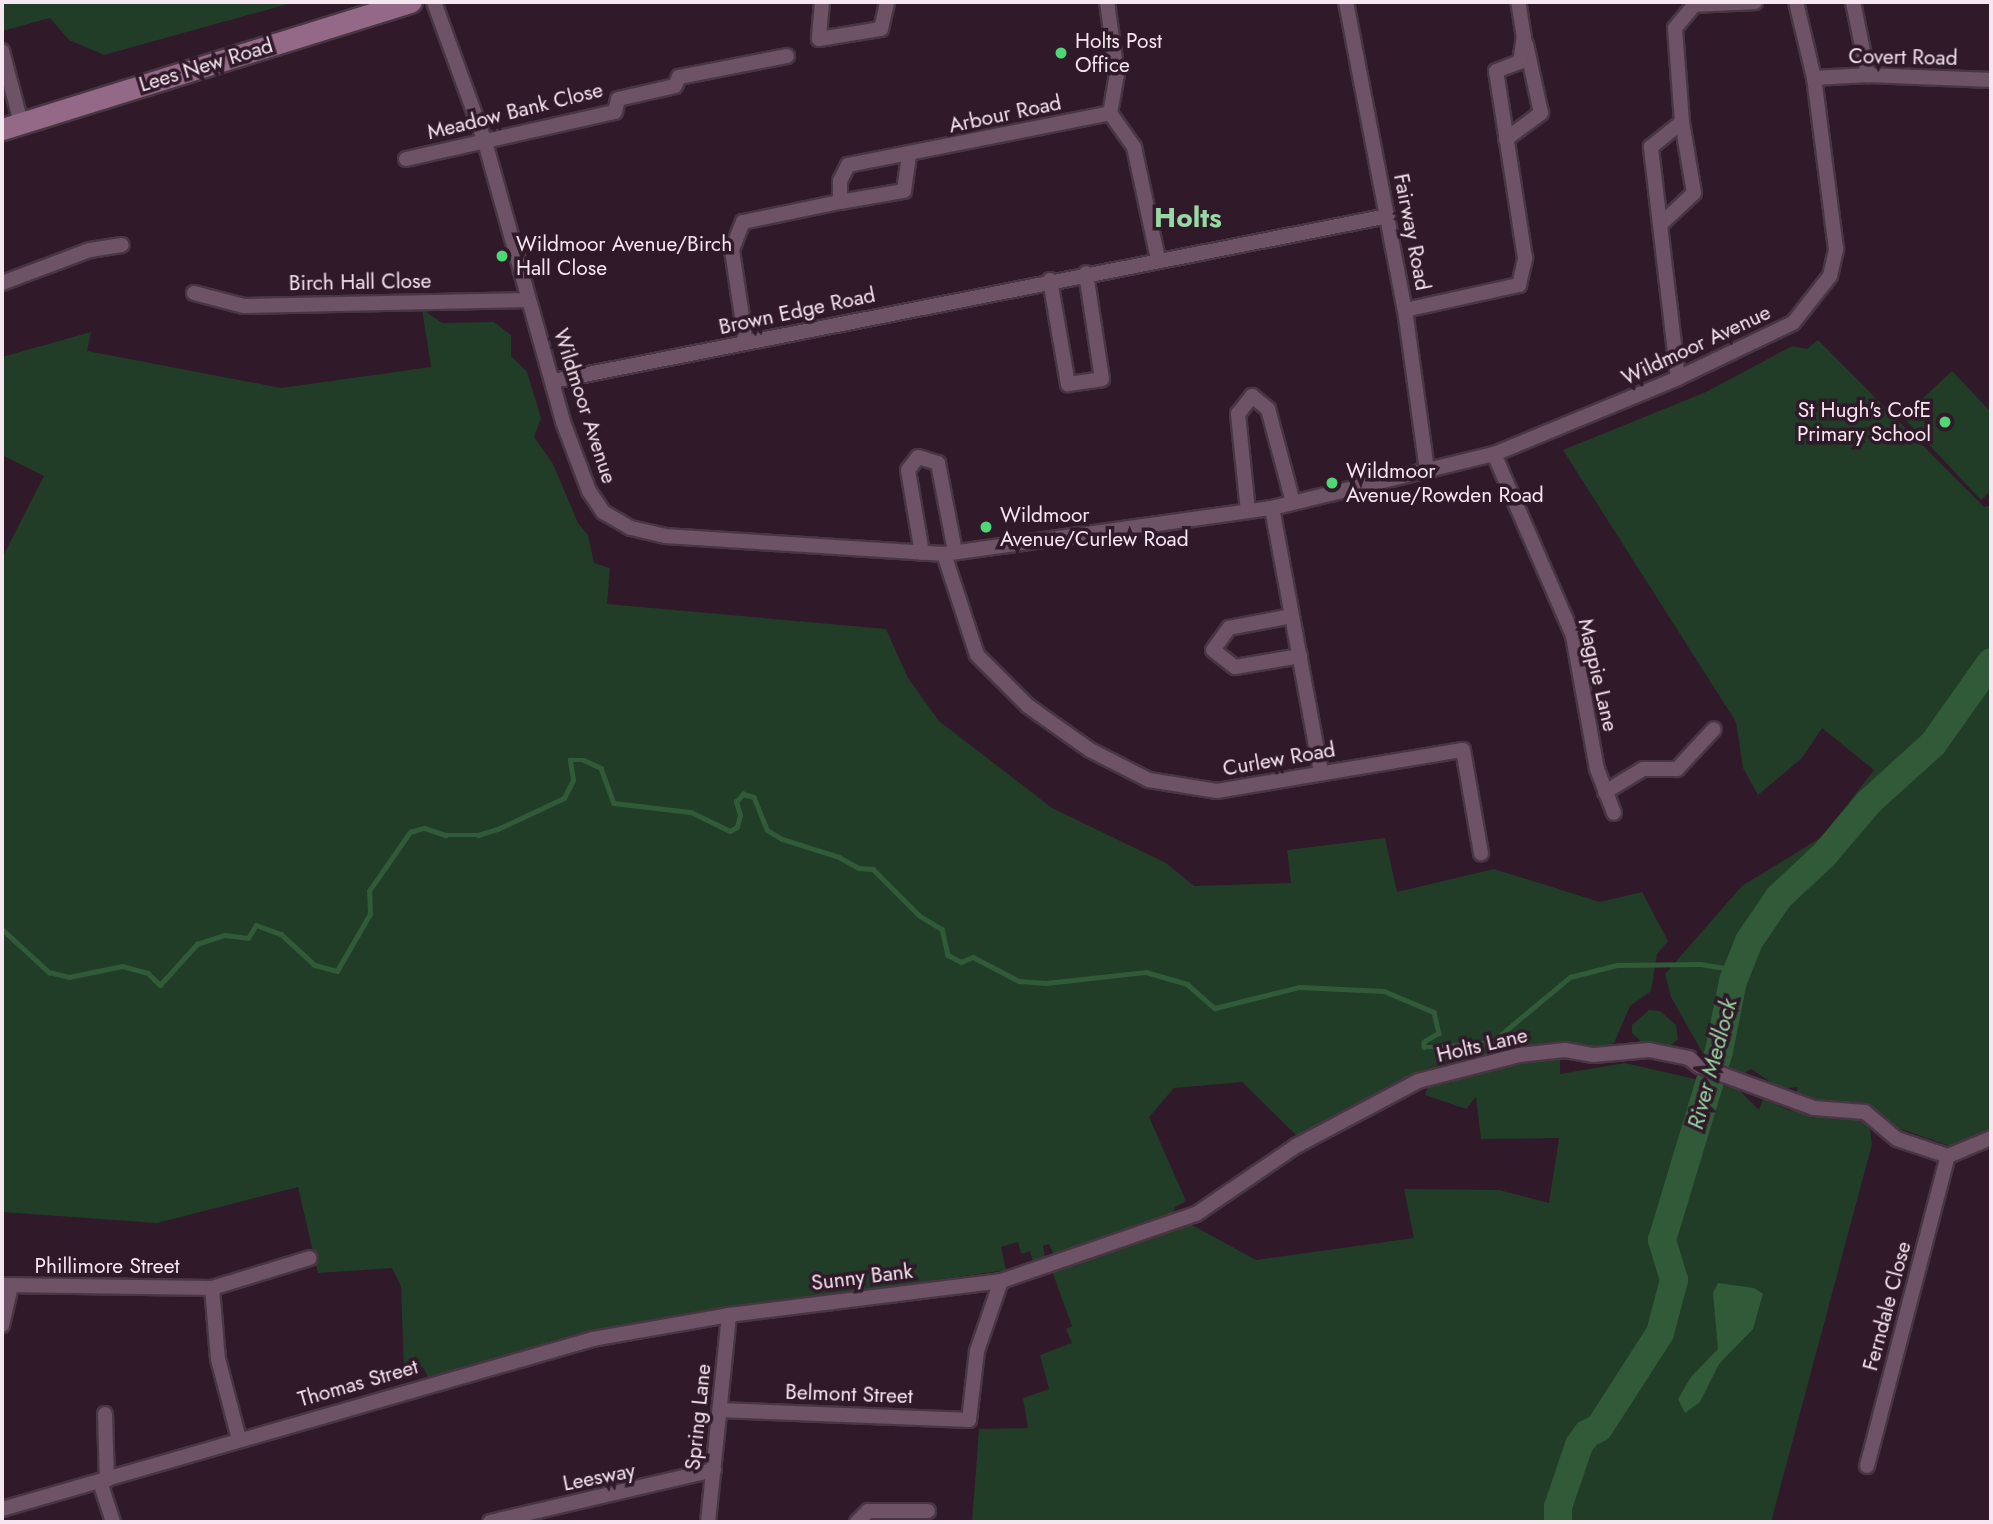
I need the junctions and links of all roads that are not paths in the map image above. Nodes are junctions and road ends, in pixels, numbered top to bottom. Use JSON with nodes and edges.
{"nodes":[{"id":1,"x":411,"y":2,"type":"edge"},
{"id":2,"x":434,"y":2,"type":"edge"},
{"id":3,"x":822,"y":2,"type":"edge"},
{"id":4,"x":887,"y":2,"type":"edge"},
{"id":5,"x":1107,"y":2,"type":"edge"},
{"id":6,"x":1346,"y":2,"type":"edge"},
{"id":7,"x":1518,"y":2,"type":"edge"},
{"id":8,"x":1755,"y":2,"type":"edge"},
{"id":9,"x":1796,"y":2,"type":"edge"},
{"id":10,"x":1853,"y":2,"type":"edge"},
{"id":11,"x":1524,"y":38,"type":"junction"},
{"id":12,"x":2,"y":51,"type":"edge"},
{"id":13,"x":787,"y":56,"type":"dead end"},
{"id":14,"x":1868,"y":75,"type":"junction"},
{"id":15,"x":1814,"y":79,"type":"junction"},
{"id":16,"x":1991,"y":80,"type":"edge"},
{"id":17,"x":1110,"y":113,"type":"junction"},
{"id":18,"x":1682,"y":122,"type":"junction"},
{"id":19,"x":11,"y":126,"type":"edge"},
{"id":20,"x":1506,"y":139,"type":"junction"},
{"id":21,"x":485,"y":142,"type":"junction"},
{"id":22,"x":909,"y":155,"type":"junction"},
{"id":23,"x":406,"y":159,"type":"dead end"},
{"id":24,"x":840,"y":202,"type":"junction"},
{"id":25,"x":1388,"y":216,"type":"junction"},
{"id":26,"x":1661,"y":223,"type":"junction"},
{"id":27,"x":122,"y":245,"type":"dead end"},
{"id":28,"x":1158,"y":259,"type":"junction"},
{"id":29,"x":1086,"y":273,"type":"junction"},
{"id":30,"x":1049,"y":280,"type":"junction"},
{"id":31,"x":2,"y":283,"type":"edge"},
{"id":32,"x":194,"y":293,"type":"dead end"},
{"id":33,"x":529,"y":300,"type":"junction"},
{"id":34,"x":1405,"y":310,"type":"junction"},
{"id":35,"x":746,"y":343,"type":"junction"},
{"id":36,"x":1678,"y":378,"type":"junction"},
{"id":37,"x":552,"y":381,"type":"junction"},
{"id":38,"x":1494,"y":454,"type":"junction"},
{"id":39,"x":1427,"y":471,"type":"junction"},
{"id":40,"x":1293,"y":502,"type":"junction"},
{"id":41,"x":1272,"y":508,"type":"junction"},
{"id":42,"x":1248,"y":511,"type":"junction"},
{"id":43,"x":922,"y":553,"type":"junction"},
{"id":44,"x":949,"y":553,"type":"junction"},
{"id":45,"x":1292,"y":616,"type":"junction"},
{"id":46,"x":1300,"y":656,"type":"junction"},
{"id":47,"x":1714,"y":729,"type":"dead end"},
{"id":48,"x":1321,"y":773,"type":"junction"},
{"id":49,"x":1605,"y":792,"type":"junction"},
{"id":50,"x":1614,"y":813,"type":"dead end"},
{"id":51,"x":1482,"y":853,"type":"dead end"},
{"id":52,"x":1991,"y":1138,"type":"edge"},
{"id":53,"x":1948,"y":1156,"type":"junction"},
{"id":54,"x":310,"y":1258,"type":"dead end"},
{"id":55,"x":1001,"y":1281,"type":"junction"},
{"id":56,"x":6,"y":1286,"type":"edge"},
{"id":57,"x":212,"y":1288,"type":"junction"},
{"id":58,"x":729,"y":1315,"type":"junction"},
{"id":59,"x":2,"y":1325,"type":"edge"},
{"id":60,"x":720,"y":1410,"type":"junction"},
{"id":61,"x":106,"y":1414,"type":"dead end"},
{"id":62,"x":239,"y":1439,"type":"junction"},
{"id":63,"x":1867,"y":1466,"type":"dead end"},
{"id":64,"x":714,"y":1470,"type":"junction"},
{"id":65,"x":103,"y":1481,"type":"junction"},
{"id":66,"x":2,"y":1509,"type":"edge"},
{"id":67,"x":928,"y":1511,"type":"dead end"},
{"id":68,"x":113,"y":1522,"type":"edge"},
{"id":69,"x":490,"y":1522,"type":"edge"},
{"id":70,"x":708,"y":1522,"type":"edge"},
{"id":71,"x":858,"y":1522,"type":"edge"}],
"edges":[{"from":1,"to":19,"type":"street","name":"Lees New Road"},
{"from":2,"to":21,"type":"street","name":"Wildmoor Avenue"},
{"from":3,"to":4,"type":"street"},
{"from":5,"to":17,"type":"street"},
{"from":6,"to":25,"type":"street","name":"Fairway Road"},
{"from":7,"to":11,"type":"street"},
{"from":8,"to":18,"type":"street"},
{"from":9,"to":15,"type":"street","name":"Wildmoor Avenue"},
{"from":10,"to":14,"type":"street"},
{"from":11,"to":20,"type":"street"},
{"from":11,"to":20,"type":"street"},
{"from":12,"to":19,"type":"street"},
{"from":13,"to":21,"type":"street","name":"Meadow Bank Close"},
{"from":14,"to":15,"type":"street","name":"Covert Road"},
{"from":14,"to":16,"type":"street","name":"Covert Road"},
{"from":15,"to":36,"type":"street","name":"Wildmoor Avenue"},
{"from":17,"to":22,"type":"street","name":"Arbour Road"},
{"from":17,"to":28,"type":"street"},
{"from":18,"to":26,"type":"street"},
{"from":18,"to":26,"type":"street"},
{"from":20,"to":34,"type":"street"},
{"from":21,"to":23,"type":"street","name":"Meadow Bank Close"},
{"from":21,"to":33,"type":"street","name":"Wildmoor Avenue"},
{"from":22,"to":24,"type":"street","name":"Arbour Road"},
{"from":22,"to":24,"type":"street"},
{"from":24,"to":35,"type":"street"},
{"from":25,"to":28,"type":"street","name":"Brown Edge Road"},
{"from":25,"to":34,"type":"street","name":"Fairway Road"},
{"from":26,"to":36,"type":"street"},
{"from":27,"to":31,"type":"street"},
{"from":28,"to":29,"type":"street","name":"Brown Edge Road"},
{"from":29,"to":30,"type":"street","name":"Brown Edge Road"},
{"from":29,"to":30,"type":"street"},
{"from":30,"to":35,"type":"street","name":"Brown Edge Road"},
{"from":32,"to":33,"type":"street","name":"Birch Hall Close"},
{"from":33,"to":37,"type":"street","name":"Wildmoor Avenue"},
{"from":34,"to":39,"type":"street","name":"Fairway Road"},
{"from":35,"to":37,"type":"street","name":"Brown Edge Road"},
{"from":36,"to":38,"type":"street","name":"Wildmoor Avenue"},
{"from":37,"to":43,"type":"street","name":"Wildmoor Avenue"},
{"from":38,"to":39,"type":"street","name":"Wildmoor Avenue"},
{"from":38,"to":49,"type":"street","name":"Magpie Lane"},
{"from":39,"to":40,"type":"street","name":"Wildmoor Avenue"},
{"from":40,"to":41,"type":"street","name":"Wildmoor Avenue"},
{"from":40,"to":42,"type":"street"},
{"from":41,"to":42,"type":"street","name":"Wildmoor Avenue"},
{"from":41,"to":45,"type":"street"},
{"from":42,"to":44,"type":"street","name":"Wildmoor Avenue"},
{"from":43,"to":44,"type":"street","name":"Wildmoor Avenue"},
{"from":43,"to":44,"type":"street"},
{"from":44,"to":48,"type":"street","name":"Curlew Road"},
{"from":45,"to":46,"type":"street"},
{"from":45,"to":46,"type":"street"},
{"from":46,"to":48,"type":"street"},
{"from":47,"to":49,"type":"street"},
{"from":48,"to":51,"type":"street","name":"Curlew Road"},
{"from":49,"to":50,"type":"street","name":"Magpie Lane"},
{"from":52,"to":53,"type":"street"},
{"from":53,"to":55,"type":"street","name":"Holts Lane"},
{"from":53,"to":63,"type":"street","name":"Ferndale Close"},
{"from":54,"to":57,"type":"street","name":"Phillimore Street"},
{"from":55,"to":58,"type":"street","name":"Sunny Bank"},
{"from":55,"to":60,"type":"street","name":"Belmont Street"},
{"from":56,"to":57,"type":"street","name":"Phillimore Street"},
{"from":56,"to":59,"type":"street"},
{"from":57,"to":62,"type":"street"},
{"from":58,"to":60,"type":"street","name":"Spring Lane"},
{"from":58,"to":62,"type":"street","name":"Thomas Street"},
{"from":60,"to":64,"type":"street","name":"Spring Lane"},
{"from":61,"to":65,"type":"street"},
{"from":62,"to":65,"type":"street","name":"Thomas Street"},
{"from":64,"to":69,"type":"street","name":"Leesway"},
{"from":64,"to":70,"type":"street","name":"Spring Lane"},
{"from":65,"to":66,"type":"street","name":"Thomas Street"},
{"from":65,"to":68,"type":"street"},
{"from":67,"to":71,"type":"street"}]}
